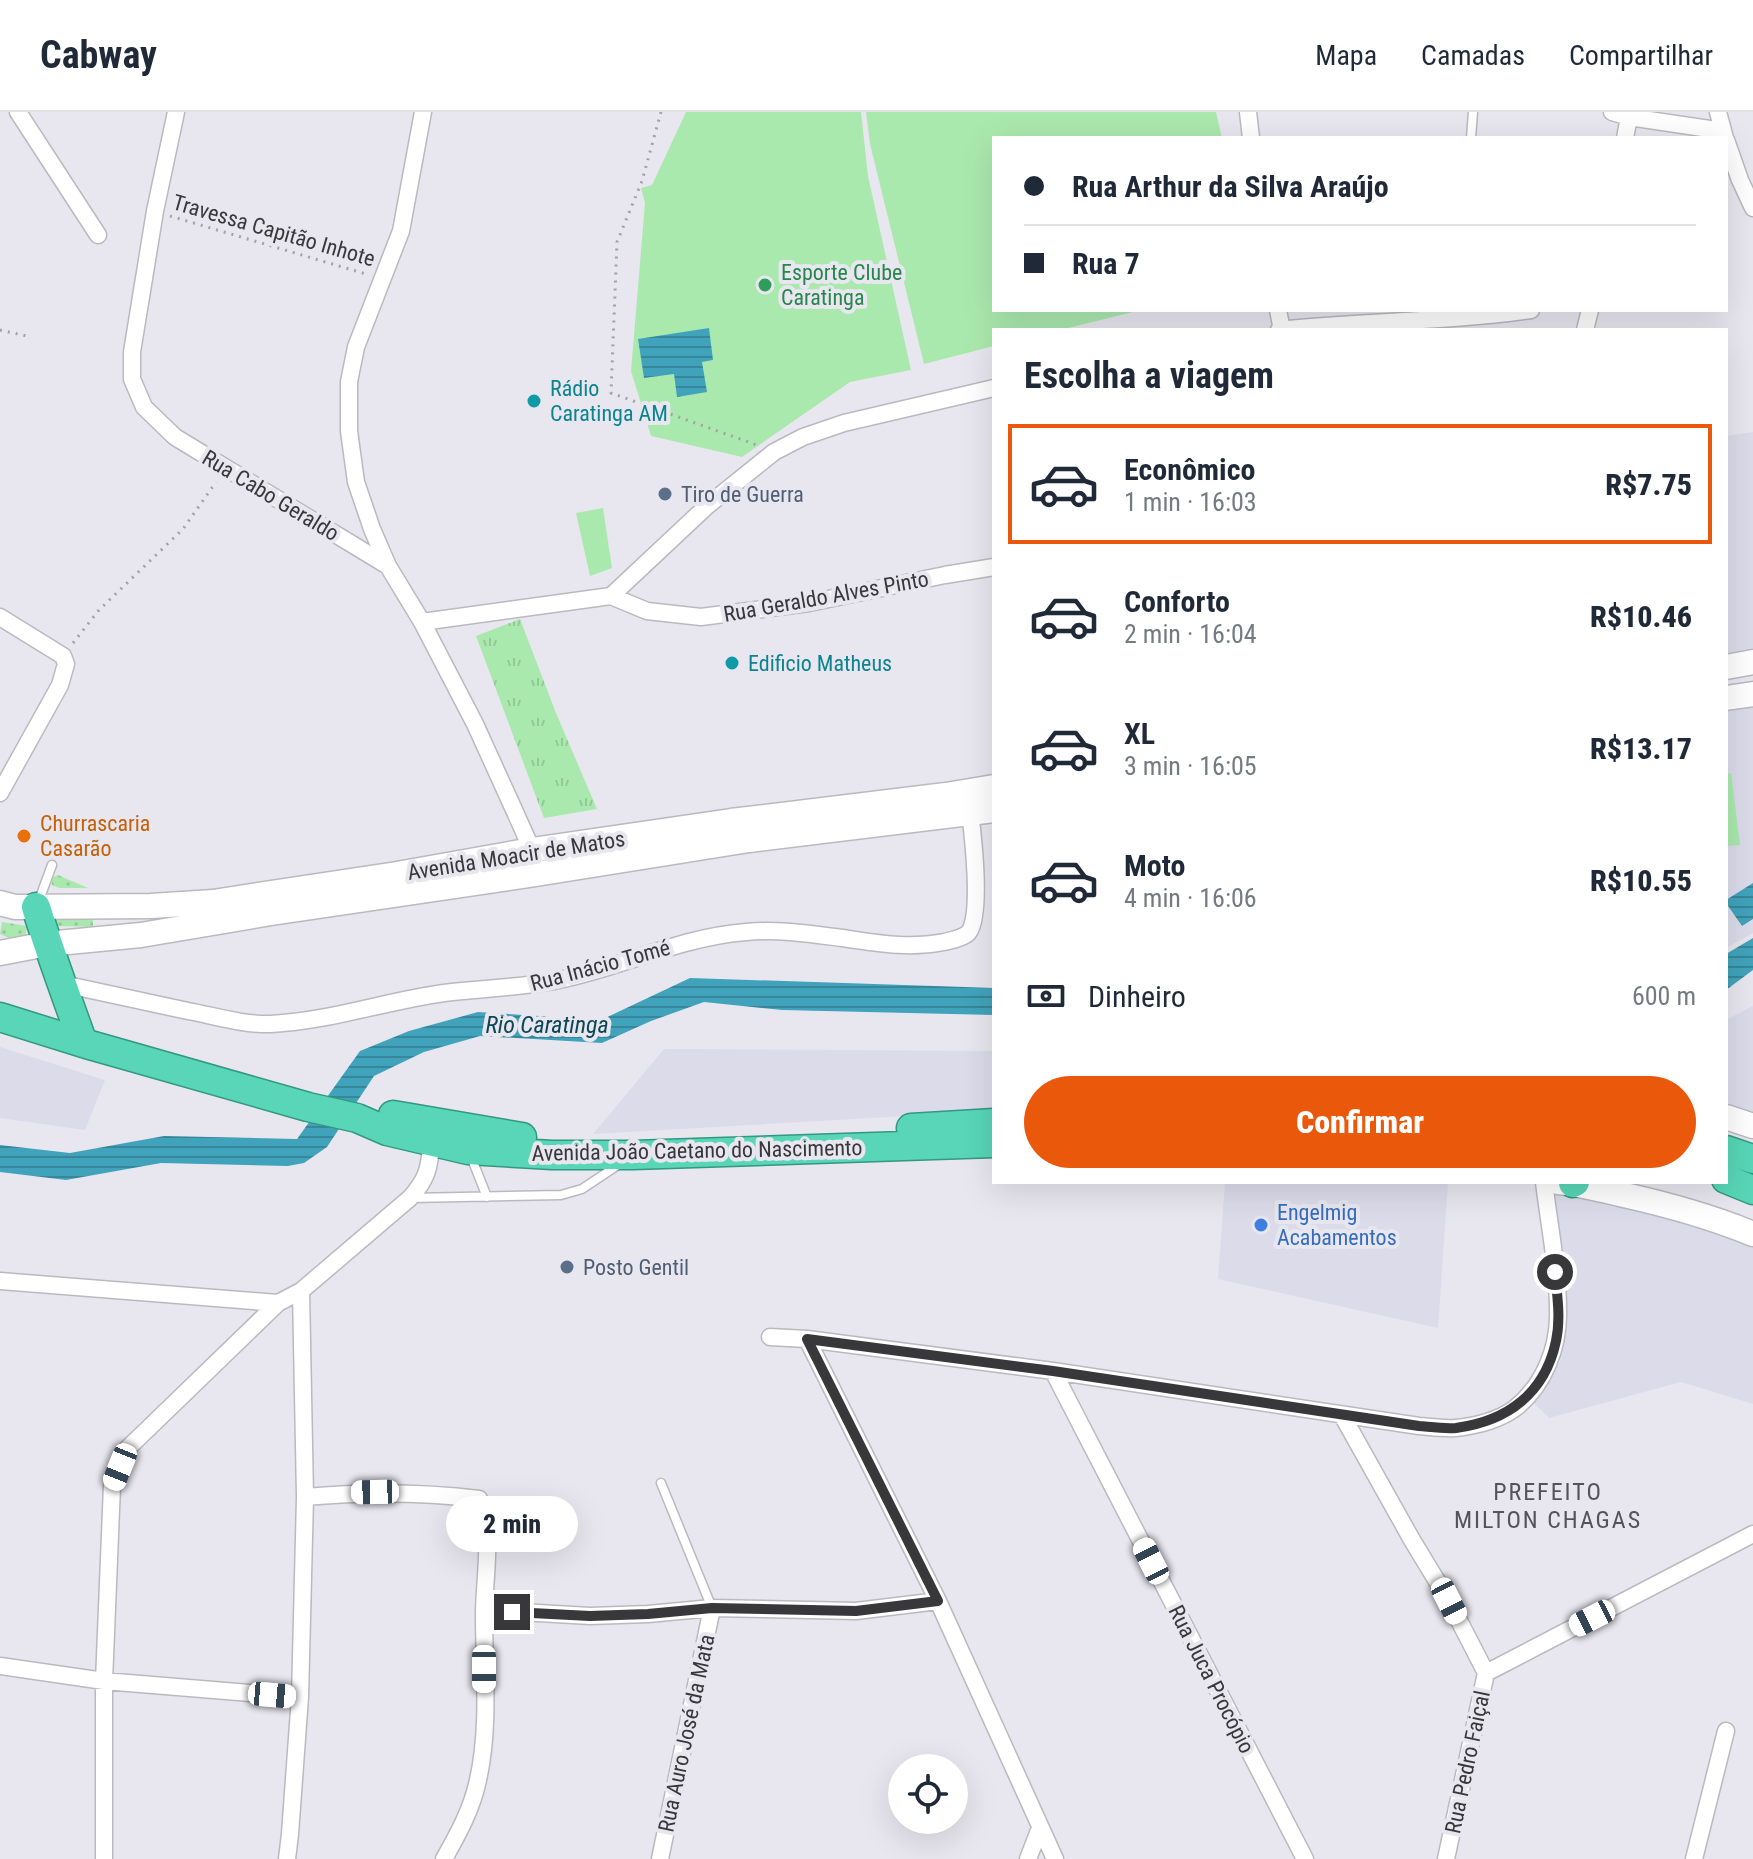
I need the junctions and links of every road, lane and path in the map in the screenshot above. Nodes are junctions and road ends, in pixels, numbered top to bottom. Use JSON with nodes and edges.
{"nodes":[{"id":1,"x":18,"y":112,"type":"edge"},
{"id":2,"x":176,"y":112,"type":"edge"},
{"id":3,"x":423,"y":112,"type":"edge"},
{"id":4,"x":661,"y":112,"type":"edge"},
{"id":5,"x":1248,"y":112,"type":"edge"},
{"id":6,"x":1473,"y":112,"type":"edge"},
{"id":7,"x":1612,"y":112,"type":"edge"},
{"id":8,"x":1718,"y":112,"type":"edge"},
{"id":9,"x":1629,"y":117,"type":"junction"},
{"id":10,"x":1251,"y":136,"type":"edge"},
{"id":11,"x":1471,"y":136,"type":"edge"},
{"id":12,"x":1625,"y":136,"type":"edge"},
{"id":13,"x":1725,"y":136,"type":"edge"},
{"id":14,"x":1728,"y":145,"type":"edge"},
{"id":15,"x":1753,"y":208,"type":"edge"},
{"id":16,"x":155,"y":211,"type":"junction"},
{"id":17,"x":98,"y":235,"type":"dead end"},
{"id":18,"x":383,"y":279,"type":"junction"},
{"id":19,"x":1517,"y":312,"type":"edge"},
{"id":20,"x":1300,"y":328,"type":"edge"},
{"id":21,"x":0,"y":330,"type":"edge"},
{"id":22,"x":27,"y":336,"type":"dead end"},
{"id":23,"x":992,"y":388,"type":"edge"},
{"id":24,"x":774,"y":452,"type":"junction"},
{"id":25,"x":226,"y":468,"type":"junction"},
{"id":26,"x":388,"y":566,"type":"junction"},
{"id":27,"x":992,"y":567,"type":"edge"},
{"id":28,"x":611,"y":596,"type":"junction"},
{"id":29,"x":0,"y":617,"type":"edge"},
{"id":30,"x":422,"y":622,"type":"junction"},
{"id":31,"x":63,"y":656,"type":"junction"},
{"id":32,"x":1753,"y":662,"type":"edge"},
{"id":33,"x":1728,"y":667,"type":"edge"},
{"id":34,"x":1753,"y":694,"type":"edge"},
{"id":35,"x":1728,"y":698,"type":"edge"},
{"id":36,"x":992,"y":789,"type":"edge"},
{"id":37,"x":0,"y":793,"type":"edge"},
{"id":38,"x":977,"y":805,"type":"edge"},
{"id":39,"x":534,"y":862,"type":"junction"},
{"id":40,"x":52,"y":865,"type":"dead end"},
{"id":41,"x":0,"y":903,"type":"edge"},
{"id":42,"x":36,"y":907,"type":"junction"},
{"id":43,"x":47,"y":944,"type":"junction"},
{"id":44,"x":0,"y":953,"type":"edge"},
{"id":45,"x":63,"y":984,"type":"junction"},
{"id":46,"x":2,"y":1010,"type":"edge"},
{"id":47,"x":83,"y":1043,"type":"junction"},
{"id":48,"x":1728,"y":1118,"type":"edge"},
{"id":49,"x":389,"y":1123,"type":"junction"},
{"id":50,"x":992,"y":1123,"type":"edge"},
{"id":51,"x":1753,"y":1126,"type":"edge"},
{"id":52,"x":431,"y":1142,"type":"junction"},
{"id":53,"x":992,"y":1143,"type":"edge"},
{"id":54,"x":468,"y":1150,"type":"junction"},
{"id":55,"x":1728,"y":1151,"type":"edge"},
{"id":56,"x":633,"y":1155,"type":"junction"},
{"id":57,"x":1753,"y":1159,"type":"edge"},
{"id":58,"x":1728,"y":1180,"type":"edge"},
{"id":59,"x":1544,"y":1184,"type":"edge"},
{"id":60,"x":1576,"y":1184,"type":"edge"},
{"id":61,"x":1753,"y":1190,"type":"edge"},
{"id":62,"x":487,"y":1197,"type":"junction"},
{"id":63,"x":410,"y":1198,"type":"junction"},
{"id":64,"x":1753,"y":1234,"type":"edge"},
{"id":65,"x":1,"y":1283,"type":"edge"},
{"id":66,"x":301,"y":1291,"type":"junction"},
{"id":67,"x":278,"y":1303,"type":"junction"},
{"id":68,"x":770,"y":1337,"type":"dead end"},
{"id":69,"x":807,"y":1339,"type":"junction"},
{"id":70,"x":1053,"y":1371,"type":"junction"},
{"id":71,"x":1342,"y":1415,"type":"junction"},
{"id":72,"x":661,"y":1483,"type":"dead end"},
{"id":73,"x":305,"y":1497,"type":"junction"},
{"id":74,"x":1753,"y":1534,"type":"edge"},
{"id":75,"x":938,"y":1601,"type":"junction"},
{"id":76,"x":712,"y":1608,"type":"junction"},
{"id":77,"x":484,"y":1610,"type":"junction"},
{"id":78,"x":0,"y":1666,"type":"edge"},
{"id":79,"x":1486,"y":1673,"type":"junction"},
{"id":80,"x":104,"y":1681,"type":"junction"},
{"id":81,"x":300,"y":1697,"type":"junction"},
{"id":82,"x":1726,"y":1731,"type":"dead end"},
{"id":83,"x":1040,"y":1828,"type":"junction"},
{"id":84,"x":104,"y":1859,"type":"edge"},
{"id":85,"x":287,"y":1859,"type":"edge"},
{"id":86,"x":444,"y":1859,"type":"edge"},
{"id":87,"x":660,"y":1859,"type":"edge"},
{"id":88,"x":1028,"y":1859,"type":"edge"},
{"id":89,"x":1055,"y":1859,"type":"edge"},
{"id":90,"x":1305,"y":1859,"type":"edge"},
{"id":91,"x":1446,"y":1859,"type":"edge"},
{"id":92,"x":1694,"y":1859,"type":"edge"}],
"edges":[{"from":1,"to":17,"type":"street"},
{"from":2,"to":16,"type":"street","name":"Rua Cabo Geraldo"},
{"from":3,"to":18,"type":"street"},
{"from":4,"to":24,"type":"path"},
{"from":5,"to":10,"type":"street"},
{"from":6,"to":11,"type":"lane"},
{"from":7,"to":9,"type":"street"},
{"from":8,"to":13,"type":"street"},
{"from":9,"to":12,"type":"street"},
{"from":9,"to":13,"type":"street"},
{"from":14,"to":15,"type":"street"},
{"from":16,"to":18,"type":"path","name":"Travessa Capitão Inhote"},
{"from":16,"to":25,"type":"street","name":"Rua Cabo Geraldo"},
{"from":18,"to":26,"type":"street"},
{"from":19,"to":20,"type":"street"},
{"from":21,"to":22,"type":"path"},
{"from":23,"to":24,"type":"street"},
{"from":24,"to":28,"type":"street"},
{"from":25,"to":26,"type":"street","name":"Rua Cabo Geraldo"},
{"from":25,"to":31,"type":"path"},
{"from":26,"to":30,"type":"street","name":"Rua Cabo Geraldo"},
{"from":27,"to":28,"type":"street","name":"Rua Geraldo Alves Pinto"},
{"from":28,"to":30,"type":"street"},
{"from":29,"to":31,"type":"street"},
{"from":30,"to":39,"type":"street","name":"Rua Cabo Geraldo"},
{"from":31,"to":37,"type":"street"},
{"from":32,"to":33,"type":"main road"},
{"from":34,"to":35,"type":"main road"},
{"from":36,"to":38,"type":"main road","name":"Avenida Moacir de Matos"},
{"from":38,"to":39,"type":"main road","name":"Avenida Moacir de Matos"},
{"from":38,"to":45,"type":"street","name":"Rua Inácio Tomé"},
{"from":39,"to":42,"type":"main road","name":"Avenida Moacir de Matos"},
{"from":39,"to":43,"type":"main road","name":"Avenida Moacir de Matos"},
{"from":40,"to":42,"type":"lane"},
{"from":41,"to":42,"type":"main road"},
{"from":42,"to":43,"type":"highway"},
{"from":43,"to":44,"type":"main road"},
{"from":43,"to":45,"type":"highway"},
{"from":45,"to":47,"type":"highway"},
{"from":46,"to":47,"type":"highway","name":"Avenida João Caetano do Nascimento"},
{"from":47,"to":49,"type":"highway","name":"Avenida João Caetano do Nascimento"},
{"from":48,"to":51,"type":"main road"},
{"from":49,"to":50,"type":"highway","name":"Avenida João Caetano do Nascimento"},
{"from":49,"to":52,"type":"highway","name":"Avenida João Caetano do Nascimento"},
{"from":52,"to":54,"type":"highway","name":"Avenida João Caetano do Nascimento"},
{"from":52,"to":63,"type":"street"},
{"from":53,"to":56,"type":"highway","name":"Avenida João Caetano do Nascimento"},
{"from":54,"to":56,"type":"highway","name":"Avenida João Caetano do Nascimento"},
{"from":54,"to":62,"type":"lane"},
{"from":55,"to":57,"type":"highway"},
{"from":56,"to":62,"type":"lane"},
{"from":58,"to":61,"type":"highway"},
{"from":59,"to":71,"type":"street"},
{"from":60,"to":64,"type":"main road"},
{"from":62,"to":63,"type":"lane"},
{"from":63,"to":66,"type":"street"},
{"from":65,"to":67,"type":"street"},
{"from":66,"to":67,"type":"street"},
{"from":66,"to":73,"type":"street"},
{"from":67,"to":80,"type":"street"},
{"from":68,"to":69,"type":"street"},
{"from":69,"to":70,"type":"street"},
{"from":69,"to":75,"type":"street"},
{"from":70,"to":71,"type":"street"},
{"from":70,"to":90,"type":"street","name":"Rua Juca Procópio"},
{"from":71,"to":79,"type":"street","name":"Rua Pedro Faiçal"},
{"from":72,"to":76,"type":"lane"},
{"from":73,"to":77,"type":"street"},
{"from":73,"to":81,"type":"street"},
{"from":74,"to":79,"type":"street"},
{"from":75,"to":76,"type":"street"},
{"from":75,"to":83,"type":"street"},
{"from":76,"to":77,"type":"street"},
{"from":76,"to":87,"type":"street","name":"Rua Auro José da Mata"},
{"from":77,"to":86,"type":"street"},
{"from":78,"to":80,"type":"street"},
{"from":79,"to":91,"type":"street","name":"Rua Pedro Faiçal"},
{"from":80,"to":81,"type":"street"},
{"from":80,"to":84,"type":"street"},
{"from":81,"to":85,"type":"street"},
{"from":82,"to":92,"type":"street"},
{"from":83,"to":88,"type":"street"},
{"from":83,"to":89,"type":"street"}]}
